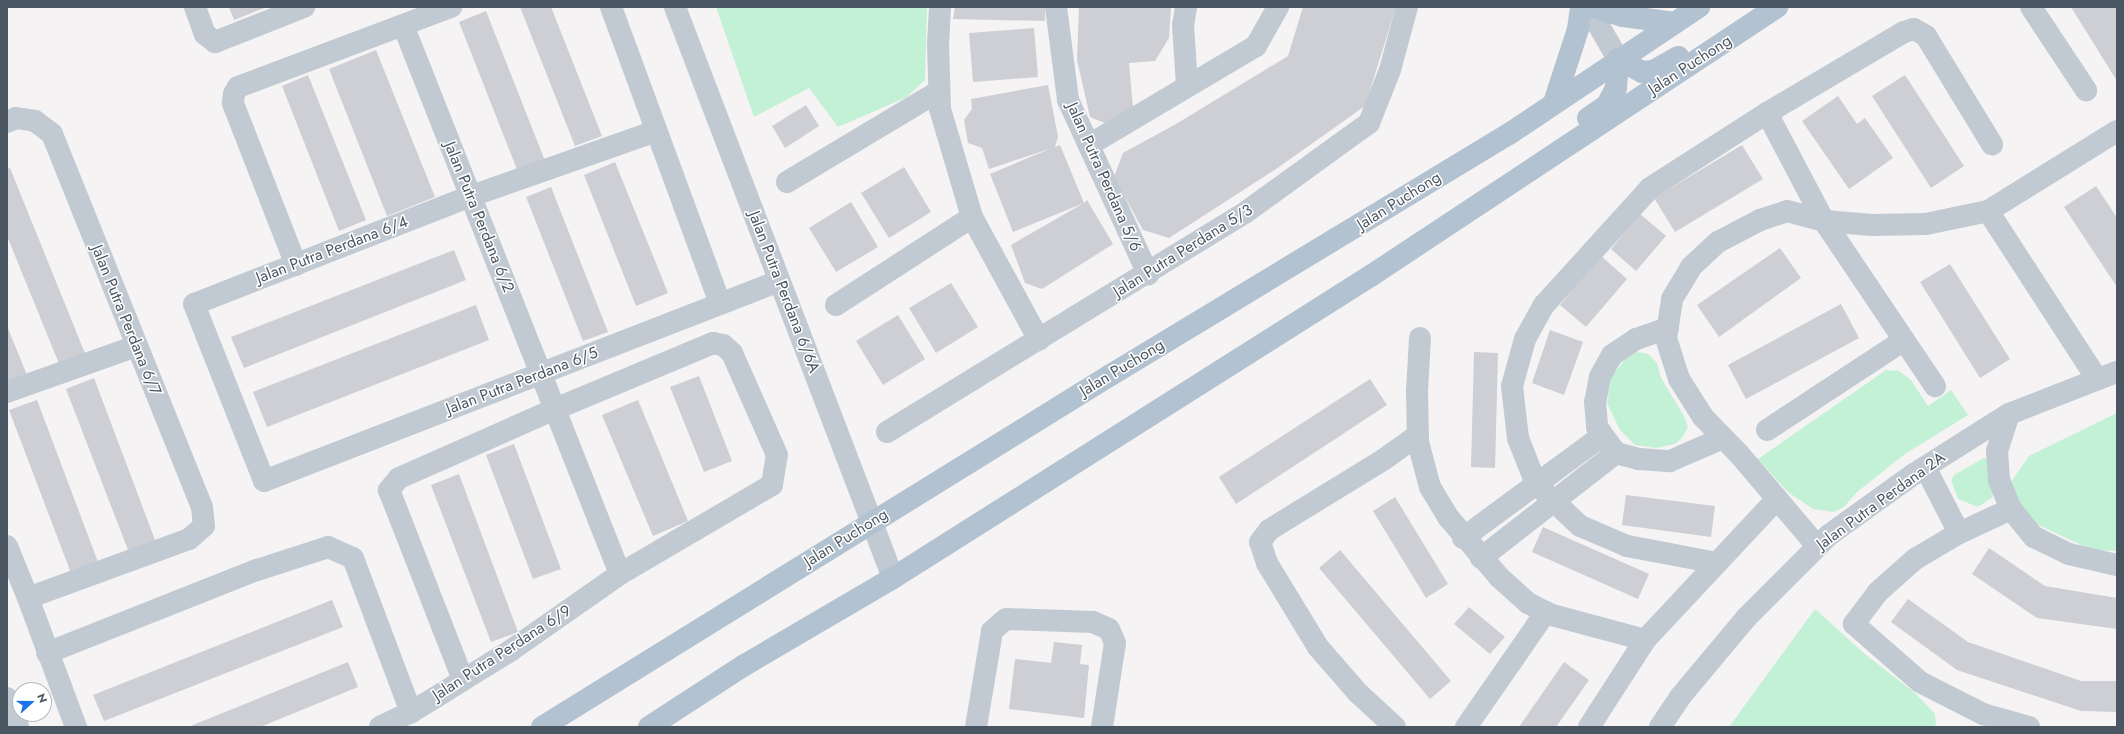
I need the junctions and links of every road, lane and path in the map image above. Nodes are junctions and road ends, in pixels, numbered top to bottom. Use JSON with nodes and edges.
{"nodes":[{"id":1,"x":194,"y":7,"type":"edge"},
{"id":2,"x":304,"y":7,"type":"edge"},
{"id":3,"x":451,"y":7,"type":"edge"},
{"id":4,"x":610,"y":7,"type":"edge"},
{"id":5,"x":675,"y":7,"type":"edge"},
{"id":6,"x":940,"y":7,"type":"edge"},
{"id":7,"x":1056,"y":7,"type":"edge"},
{"id":8,"x":1186,"y":7,"type":"edge"},
{"id":9,"x":1278,"y":7,"type":"edge"},
{"id":10,"x":1407,"y":7,"type":"edge"},
{"id":11,"x":1581,"y":7,"type":"edge"},
{"id":12,"x":1588,"y":7,"type":"edge"},
{"id":13,"x":1593,"y":7,"type":"edge"},
{"id":14,"x":1700,"y":7,"type":"edge"},
{"id":15,"x":1777,"y":7,"type":"edge"},
{"id":16,"x":2031,"y":7,"type":"edge"},
{"id":17,"x":1675,"y":23,"type":"junction"},
{"id":18,"x":403,"y":25,"type":"junction"},
{"id":19,"x":1744,"y":29,"type":"junction"},
{"id":20,"x":1618,"y":59,"type":"junction"},
{"id":21,"x":1187,"y":86,"type":"junction"},
{"id":22,"x":2086,"y":90,"type":"dead end"},
{"id":23,"x":940,"y":91,"type":"junction"},
{"id":24,"x":1554,"y":103,"type":"junction"},
{"id":25,"x":1767,"y":113,"type":"junction"},
{"id":26,"x":7,"y":122,"type":"edge"},
{"id":27,"x":656,"y":131,"type":"junction"},
{"id":28,"x":2116,"y":132,"type":"edge"},
{"id":29,"x":1992,"y":144,"type":"dead end"},
{"id":30,"x":1089,"y":145,"type":"junction"},
{"id":31,"x":1542,"y":162,"type":"junction"},
{"id":32,"x":787,"y":182,"type":"dead end"},
{"id":33,"x":471,"y":196,"type":"junction"},
{"id":34,"x":1988,"y":211,"type":"junction"},
{"id":35,"x":972,"y":217,"type":"junction"},
{"id":36,"x":1824,"y":221,"type":"junction"},
{"id":37,"x":296,"y":265,"type":"junction"},
{"id":38,"x":1148,"y":274,"type":"junction"},
{"id":39,"x":779,"y":281,"type":"junction"},
{"id":40,"x":720,"y":304,"type":"junction"},
{"id":41,"x":836,"y":305,"type":"dead end"},
{"id":42,"x":1668,"y":328,"type":"junction"},
{"id":43,"x":1420,"y":338,"type":"dead end"},
{"id":44,"x":1039,"y":340,"type":"junction"},
{"id":45,"x":1904,"y":340,"type":"junction"},
{"id":46,"x":136,"y":346,"type":"junction"},
{"id":47,"x":2117,"y":372,"type":"edge"},
{"id":48,"x":541,"y":373,"type":"junction"},
{"id":49,"x":2097,"y":379,"type":"junction"},
{"id":50,"x":1936,"y":386,"type":"dead end"},
{"id":51,"x":7,"y":392,"type":"edge"},
{"id":52,"x":554,"y":409,"type":"junction"},
{"id":53,"x":2009,"y":414,"type":"junction"},
{"id":54,"x":1767,"y":430,"type":"dead end"},
{"id":55,"x":886,"y":432,"type":"dead end"},
{"id":56,"x":1418,"y":435,"type":"junction"},
{"id":57,"x":1602,"y":436,"type":"junction"},
{"id":58,"x":1723,"y":438,"type":"junction"},
{"id":59,"x":1616,"y":453,"type":"junction"},
{"id":60,"x":1925,"y":467,"type":"junction"},
{"id":61,"x":264,"y":481,"type":"joint"},
{"id":62,"x":1536,"y":484,"type":"junction"},
{"id":63,"x":1777,"y":499,"type":"junction"},
{"id":64,"x":1554,"y":500,"type":"junction"},
{"id":65,"x":2011,"y":509,"type":"junction"},
{"id":66,"x":872,"y":522,"type":"junction"},
{"id":67,"x":1959,"y":532,"type":"junction"},
{"id":68,"x":1463,"y":538,"type":"junction"},
{"id":69,"x":7,"y":546,"type":"edge"},
{"id":70,"x":1817,"y":546,"type":"junction"},
{"id":71,"x":1481,"y":558,"type":"junction"},
{"id":72,"x":1717,"y":563,"type":"junction"},
{"id":73,"x":2117,"y":565,"type":"edge"},
{"id":74,"x":620,"y":574,"type":"junction"},
{"id":75,"x":893,"y":578,"type":"junction"},
{"id":76,"x":28,"y":598,"type":"junction"},
{"id":77,"x":1546,"y":612,"type":"junction"},
{"id":78,"x":1645,"y":640,"type":"junction"},
{"id":79,"x":47,"y":653,"type":"junction"},
{"id":80,"x":463,"y":680,"type":"junction"},
{"id":81,"x":7,"y":698,"type":"edge"},
{"id":82,"x":412,"y":712,"type":"junction"},
{"id":83,"x":1980,"y":721,"type":"edge"},
{"id":84,"x":18,"y":727,"type":"edge"},
{"id":85,"x":76,"y":727,"type":"edge"},
{"id":86,"x":380,"y":727,"type":"edge"},
{"id":87,"x":542,"y":727,"type":"edge"},
{"id":88,"x":650,"y":727,"type":"edge"},
{"id":89,"x":976,"y":727,"type":"edge"},
{"id":90,"x":1102,"y":727,"type":"edge"},
{"id":91,"x":1395,"y":727,"type":"edge"},
{"id":92,"x":1466,"y":727,"type":"edge"},
{"id":93,"x":1589,"y":727,"type":"edge"},
{"id":94,"x":1660,"y":727,"type":"edge"},
{"id":95,"x":2029,"y":727,"type":"edge"}],
"edges":[{"from":1,"to":2,"type":"street"},
{"from":3,"to":18,"type":"street"},
{"from":4,"to":27,"type":"street"},
{"from":5,"to":39,"type":"street","name":"Jalan Putra Perdana 6/6A"},
{"from":6,"to":23,"type":"street"},
{"from":7,"to":30,"type":"street","name":"Jalan Putra Perdana 5/6"},
{"from":8,"to":21,"type":"street"},
{"from":9,"to":21,"type":"street"},
{"from":10,"to":38,"type":"street","name":"Jalan Putra Perdana 5/3"},
{"from":11,"to":24,"type":"main road"},
{"from":12,"to":20,"type":"street"},
{"from":13,"to":17,"type":"main road"},
{"from":14,"to":17,"type":"main road","name":"Jalan Puchong"},
{"from":15,"to":19,"type":"main road","name":"Jalan Puchong"},
{"from":16,"to":22,"type":"street"},
{"from":17,"to":20,"type":"main road","name":"Jalan Puchong"},
{"from":18,"to":33,"type":"street","name":"Jalan Putra Perdana 6/2"},
{"from":18,"to":37,"type":"street"},
{"from":19,"to":20,"type":"main road"},
{"from":19,"to":31,"type":"main road","name":"Jalan Puchong"},
{"from":20,"to":24,"type":"main road","name":"Jalan Puchong"},
{"from":20,"to":31,"type":"main road"},
{"from":21,"to":30,"type":"street"},
{"from":23,"to":32,"type":"street"},
{"from":23,"to":35,"type":"street"},
{"from":24,"to":66,"type":"main road","name":"Jalan Puchong"},
{"from":25,"to":29,"type":"street"},
{"from":25,"to":36,"type":"street"},
{"from":25,"to":62,"type":"street"},
{"from":26,"to":46,"type":"street","name":"Jalan Putra Perdana 6/7"},
{"from":27,"to":33,"type":"street","name":"Jalan Putra Perdana 6/4"},
{"from":27,"to":40,"type":"street"},
{"from":28,"to":34,"type":"street"},
{"from":30,"to":38,"type":"street","name":"Jalan Putra Perdana 5/6"},
{"from":31,"to":75,"type":"main road","name":"Jalan Puchong"},
{"from":33,"to":37,"type":"street","name":"Jalan Putra Perdana 6/4"},
{"from":33,"to":48,"type":"street","name":"Jalan Putra Perdana 6/2"},
{"from":34,"to":36,"type":"street"},
{"from":34,"to":49,"type":"street"},
{"from":35,"to":41,"type":"street"},
{"from":35,"to":44,"type":"street"},
{"from":36,"to":42,"type":"street"},
{"from":36,"to":45,"type":"street"},
{"from":37,"to":61,"type":"street","name":"Jalan Putra Perdana 6/4"},
{"from":38,"to":44,"type":"street","name":"Jalan Putra Perdana 5/3"},
{"from":39,"to":40,"type":"street","name":"Jalan Putra Perdana 6/5"},
{"from":39,"to":66,"type":"street","name":"Jalan Putra Perdana 6/6A"},
{"from":40,"to":48,"type":"street","name":"Jalan Putra Perdana 6/5"},
{"from":42,"to":57,"type":"street"},
{"from":42,"to":58,"type":"street"},
{"from":43,"to":56,"type":"street"},
{"from":44,"to":55,"type":"street","name":"Jalan Putra Perdana 5/3"},
{"from":45,"to":50,"type":"street"},
{"from":45,"to":54,"type":"street"},
{"from":46,"to":51,"type":"street"},
{"from":46,"to":76,"type":"street","name":"Jalan Putra Perdana 6/7"},
{"from":47,"to":49,"type":"street","name":"Jalan Putra Perdana 2A"},
{"from":48,"to":52,"type":"street","name":"Jalan Putra Perdana 6/2"},
{"from":48,"to":61,"type":"street","name":"Jalan Putra Perdana 6/5"},
{"from":49,"to":53,"type":"street","name":"Jalan Putra Perdana 2A"},
{"from":52,"to":74,"type":"street","name":"Jalan Putra Perdana 6/2"},
{"from":52,"to":74,"type":"street","name":"Jalan Putra Perdana 6/9"},
{"from":52,"to":80,"type":"street"},
{"from":53,"to":60,"type":"street","name":"Jalan Putra Perdana 2A"},
{"from":53,"to":65,"type":"street"},
{"from":56,"to":68,"type":"street"},
{"from":56,"to":91,"type":"street"},
{"from":57,"to":59,"type":"street"},
{"from":57,"to":62,"type":"street"},
{"from":58,"to":59,"type":"street"},
{"from":58,"to":63,"type":"street"},
{"from":59,"to":64,"type":"street"},
{"from":60,"to":67,"type":"street"},
{"from":60,"to":70,"type":"street","name":"Jalan Putra Perdana 2A"},
{"from":62,"to":64,"type":"street"},
{"from":62,"to":68,"type":"street"},
{"from":63,"to":70,"type":"street"},
{"from":63,"to":72,"type":"street"},
{"from":64,"to":71,"type":"street"},
{"from":64,"to":72,"type":"street"},
{"from":65,"to":67,"type":"street"},
{"from":65,"to":73,"type":"street"},
{"from":66,"to":75,"type":"street","name":"Jalan Putra Perdana 6/6A"},
{"from":66,"to":87,"type":"main road","name":"Jalan Puchong"},
{"from":67,"to":83,"type":"street"},
{"from":68,"to":71,"type":"street"},
{"from":69,"to":76,"type":"street"},
{"from":70,"to":94,"type":"street","name":"Jalan Putra Perdana 2A"},
{"from":71,"to":77,"type":"street"},
{"from":72,"to":78,"type":"street"},
{"from":74,"to":80,"type":"street","name":"Jalan Putra Perdana 6/9"},
{"from":75,"to":88,"type":"main road","name":"Jalan Puchong"},
{"from":76,"to":79,"type":"street"},
{"from":77,"to":78,"type":"street"},
{"from":77,"to":92,"type":"street"},
{"from":78,"to":93,"type":"street"},
{"from":79,"to":82,"type":"street"},
{"from":79,"to":85,"type":"street"},
{"from":80,"to":82,"type":"street","name":"Jalan Putra Perdana 6/9"},
{"from":81,"to":84,"type":"street"},
{"from":82,"to":86,"type":"street","name":"Jalan Putra Perdana 6/9"},
{"from":83,"to":95,"type":"street"},
{"from":89,"to":90,"type":"street"}]}
